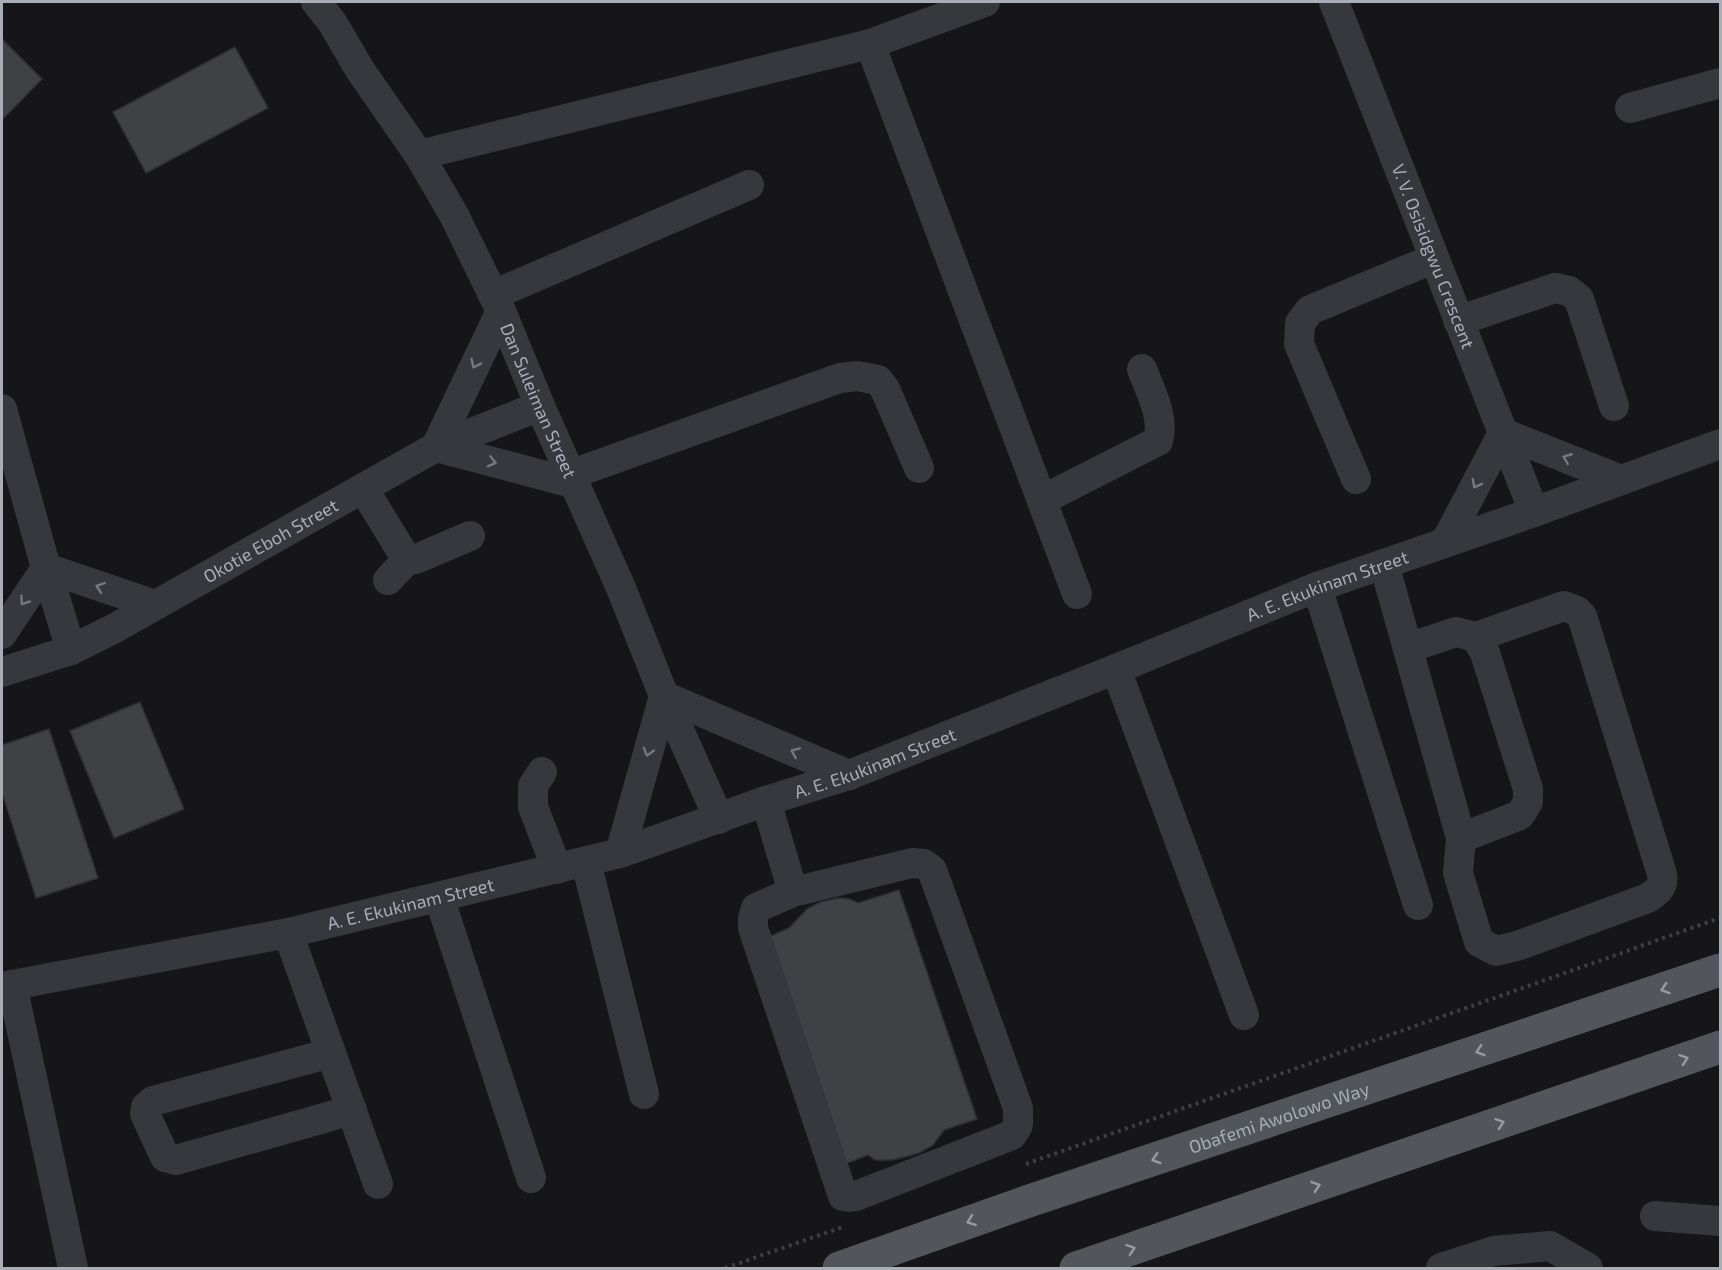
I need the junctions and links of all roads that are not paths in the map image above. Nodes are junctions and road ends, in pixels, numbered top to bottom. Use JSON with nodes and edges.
{"nodes":[{"id":1,"x":316,"y":2,"type":"edge"},
{"id":2,"x":985,"y":2,"type":"edge"},
{"id":3,"x":1334,"y":2,"type":"edge"},
{"id":4,"x":870,"y":44,"type":"junction"},
{"id":5,"x":1720,"y":83,"type":"edge"},
{"id":6,"x":1630,"y":108,"type":"dead end"},
{"id":7,"x":419,"y":155,"type":"junction"},
{"id":8,"x":749,"y":185,"type":"dead end"},
{"id":9,"x":1433,"y":259,"type":"junction"},
{"id":10,"x":497,"y":303,"type":"junction"},
{"id":11,"x":1458,"y":321,"type":"junction"},
{"id":12,"x":1142,"y":369,"type":"dead end"},
{"id":13,"x":540,"y":406,"type":"junction"},
{"id":14,"x":1614,"y":406,"type":"dead end"},
{"id":15,"x":2,"y":409,"type":"edge"},
{"id":16,"x":1503,"y":433,"type":"junction"},
{"id":17,"x":1720,"y":444,"type":"edge"},
{"id":18,"x":436,"y":447,"type":"junction"},
{"id":19,"x":919,"y":468,"type":"dead end"},
{"id":20,"x":574,"y":479,"type":"junction"},
{"id":21,"x":1356,"y":479,"type":"dead end"},
{"id":22,"x":1621,"y":480,"type":"junction"},
{"id":23,"x":363,"y":488,"type":"junction"},
{"id":24,"x":1042,"y":500,"type":"junction"},
{"id":25,"x":1534,"y":512,"type":"junction"},
{"id":26,"x":470,"y":536,"type":"dead end"},
{"id":27,"x":1444,"y":543,"type":"junction"},
{"id":28,"x":1383,"y":564,"type":"junction"},
{"id":29,"x":46,"y":568,"type":"junction"},
{"id":30,"x":1317,"y":587,"type":"junction"},
{"id":31,"x":1077,"y":594,"type":"dead end"},
{"id":32,"x":155,"y":605,"type":"junction"},
{"id":33,"x":2,"y":634,"type":"edge"},
{"id":34,"x":1476,"y":637,"type":"junction"},
{"id":35,"x":1408,"y":648,"type":"junction"},
{"id":36,"x":71,"y":650,"type":"junction"},
{"id":37,"x":1116,"y":669,"type":"junction"},
{"id":38,"x":2,"y":672,"type":"edge"},
{"id":39,"x":664,"y":696,"type":"junction"},
{"id":40,"x":542,"y":772,"type":"dead end"},
{"id":41,"x":849,"y":775,"type":"junction"},
{"id":42,"x":766,"y":801,"type":"junction"},
{"id":43,"x":719,"y":819,"type":"junction"},
{"id":44,"x":1461,"y":838,"type":"junction"},
{"id":45,"x":620,"y":853,"type":"junction"},
{"id":46,"x":586,"y":862,"type":"junction"},
{"id":47,"x":557,"y":869,"type":"junction"},
{"id":48,"x":793,"y":892,"type":"junction"},
{"id":49,"x":439,"y":897,"type":"junction"},
{"id":50,"x":1418,"y":905,"type":"dead end"},
{"id":51,"x":288,"y":933,"type":"junction"},
{"id":52,"x":1720,"y":970,"type":"edge"},
{"id":53,"x":7,"y":986,"type":"edge"},
{"id":54,"x":1244,"y":1015,"type":"dead end"},
{"id":55,"x":1720,"y":1047,"type":"edge"},
{"id":56,"x":331,"y":1053,"type":"junction"},
{"id":57,"x":644,"y":1094,"type":"dead end"},
{"id":58,"x":352,"y":1110,"type":"junction"},
{"id":59,"x":531,"y":1178,"type":"dead end"},
{"id":60,"x":378,"y":1184,"type":"dead end"},
{"id":61,"x":1656,"y":1216,"type":"dead end"},
{"id":62,"x":1720,"y":1221,"type":"edge"},
{"id":63,"x":73,"y":1269,"type":"edge"},
{"id":64,"x":839,"y":1269,"type":"edge"},
{"id":65,"x":1076,"y":1269,"type":"edge"},
{"id":66,"x":1441,"y":1269,"type":"edge"},
{"id":67,"x":1587,"y":1269,"type":"edge"}],
"edges":[{"from":1,"to":7,"type":"street","name":"Dan Suleiman Street"},
{"from":2,"to":4,"type":"street"},
{"from":3,"to":9,"type":"street","name":"V. V. Osisidgwu Crescent"},
{"from":4,"to":7,"type":"street"},
{"from":4,"to":24,"type":"street"},
{"from":5,"to":6,"type":"street"},
{"from":7,"to":10,"type":"street","name":"Dan Suleiman Street"},
{"from":8,"to":10,"type":"street"},
{"from":9,"to":11,"type":"street","name":"V. V. Osisidgwu Crescent"},
{"from":9,"to":21,"type":"street"},
{"from":10,"to":13,"type":"street","name":"Dan Suleiman Street"},
{"from":10,"to":18,"type":"street","one_way":true},
{"from":11,"to":14,"type":"street"},
{"from":11,"to":16,"type":"street","name":"V. V. Osisidgwu Crescent"},
{"from":12,"to":24,"type":"street"},
{"from":13,"to":18,"type":"street","name":"Okotie Eboh Street"},
{"from":13,"to":20,"type":"street","name":"Dan Suleiman Street"},
{"from":15,"to":29,"type":"street"},
{"from":22,"to":16,"type":"street","one_way":true},
{"from":16,"to":25,"type":"street","name":"V. V. Osisidgwu Crescent"},
{"from":16,"to":27,"type":"street","one_way":true},
{"from":17,"to":22,"type":"street","name":"A. E. Ekukinam Street"},
{"from":18,"to":20,"type":"street","one_way":true},
{"from":18,"to":23,"type":"street","name":"Okotie Eboh Street"},
{"from":19,"to":20,"type":"street"},
{"from":20,"to":39,"type":"street","name":"Dan Suleiman Street"},
{"from":22,"to":25,"type":"street","name":"A. E. Ekukinam Street"},
{"from":23,"to":26,"type":"street"},
{"from":23,"to":32,"type":"street","name":"Okotie Eboh Street"},
{"from":24,"to":31,"type":"street"},
{"from":25,"to":27,"type":"street","name":"A. E. Ekukinam Street"},
{"from":27,"to":28,"type":"street","name":"A. E. Ekukinam Street"},
{"from":28,"to":30,"type":"street","name":"A. E. Ekukinam Street"},
{"from":28,"to":35,"type":"street"},
{"from":32,"to":29,"type":"street","one_way":true},
{"from":29,"to":33,"type":"street","one_way":true},
{"from":29,"to":36,"type":"street"},
{"from":30,"to":37,"type":"street","name":"A. E. Ekukinam Street"},
{"from":30,"to":50,"type":"street"},
{"from":32,"to":36,"type":"street","name":"Okotie Eboh Street"},
{"from":34,"to":35,"type":"street"},
{"from":34,"to":44,"type":"street"},
{"from":34,"to":44,"type":"street"},
{"from":35,"to":44,"type":"street"},
{"from":36,"to":38,"type":"street","name":"Okotie Eboh Street"},
{"from":37,"to":41,"type":"street","name":"A. E. Ekukinam Street"},
{"from":37,"to":54,"type":"street"},
{"from":41,"to":39,"type":"street","one_way":true},
{"from":39,"to":43,"type":"street","name":"Dan Suleiman Street"},
{"from":39,"to":45,"type":"street","one_way":true},
{"from":40,"to":47,"type":"street"},
{"from":41,"to":42,"type":"street","name":"A. E. Ekukinam Street"},
{"from":42,"to":43,"type":"street","name":"A. E. Ekukinam Street"},
{"from":42,"to":48,"type":"street"},
{"from":43,"to":45,"type":"street","name":"A. E. Ekukinam Street"},
{"from":45,"to":46,"type":"street","name":"A. E. Ekukinam Street"},
{"from":46,"to":47,"type":"street","name":"A. E. Ekukinam Street"},
{"from":46,"to":57,"type":"street"},
{"from":47,"to":49,"type":"street","name":"A. E. Ekukinam Street"},
{"from":48,"to":48,"type":"street"},
{"from":49,"to":51,"type":"street","name":"A. E. Ekukinam Street"},
{"from":49,"to":59,"type":"street"},
{"from":51,"to":53,"type":"street","name":"A. E. Ekukinam Street"},
{"from":51,"to":56,"type":"street"},
{"from":52,"to":64,"type":"main road","name":"Obafemi Awolowo Way","one_way":true},
{"from":53,"to":63,"type":"street"},
{"from":65,"to":55,"type":"main road","one_way":true},
{"from":56,"to":58,"type":"street"},
{"from":56,"to":58,"type":"street"},
{"from":58,"to":60,"type":"street"},
{"from":61,"to":62,"type":"street"},
{"from":66,"to":67,"type":"street"}]}
